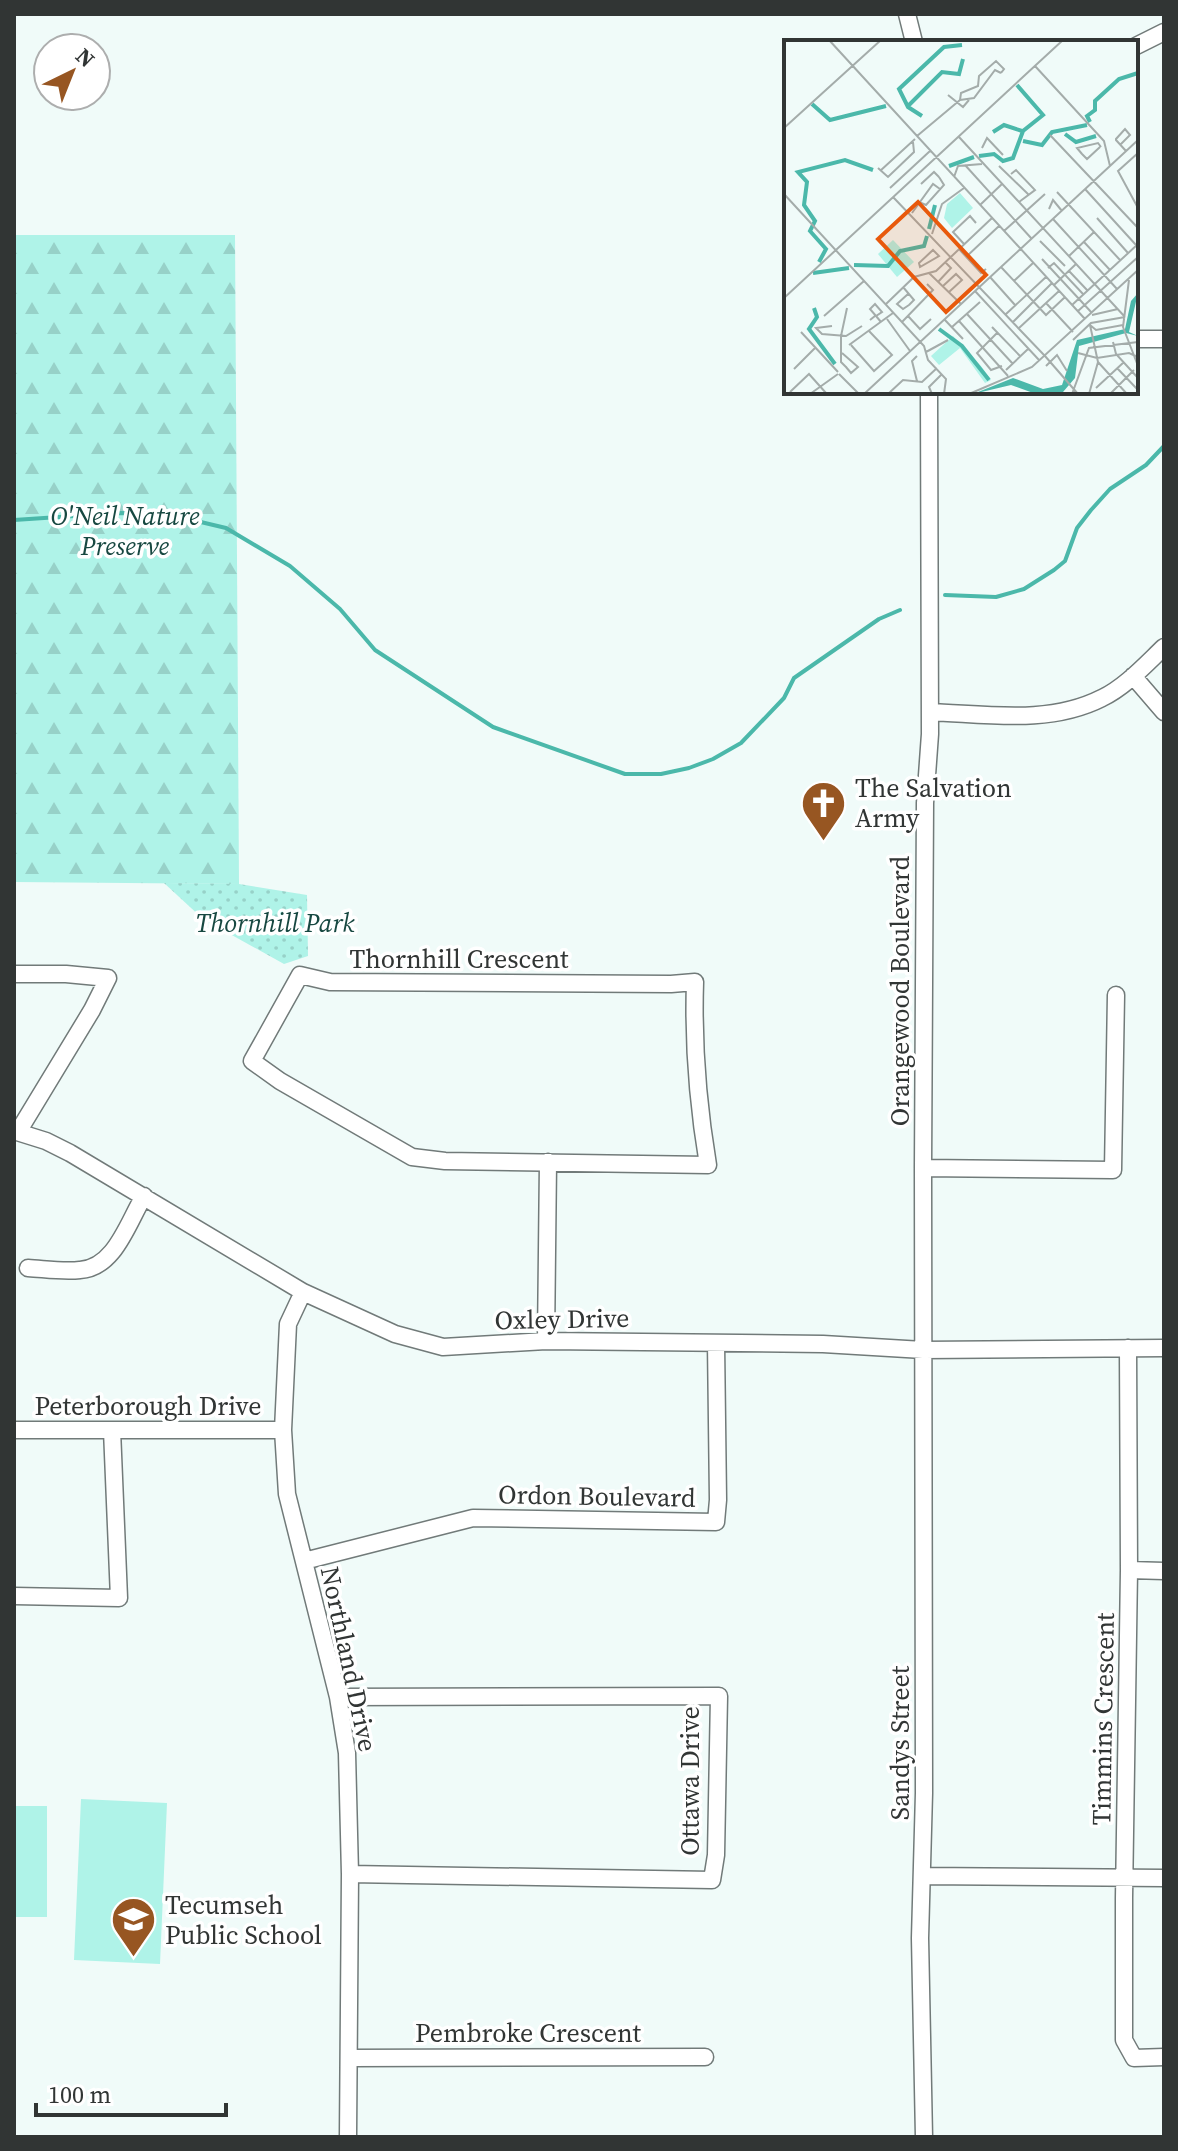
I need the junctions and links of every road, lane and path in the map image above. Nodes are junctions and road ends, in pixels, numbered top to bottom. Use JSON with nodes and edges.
{"nodes":[{"id":1,"x":907,"y":14,"type":"edge"},
{"id":2,"x":1164,"y":32,"type":"edge"},
{"id":3,"x":914,"y":40,"type":"edge"},
{"id":4,"x":1138,"y":45,"type":"edge"},
{"id":5,"x":1138,"y":339,"type":"edge"},
{"id":6,"x":1164,"y":339,"type":"edge"},
{"id":7,"x":929,"y":394,"type":"edge"},
{"id":8,"x":1164,"y":647,"type":"edge"},
{"id":9,"x":1133,"y":676,"type":"junction"},
{"id":10,"x":930,"y":712,"type":"junction"},
{"id":11,"x":1164,"y":712,"type":"edge"},
{"id":12,"x":14,"y":974,"type":"edge"},
{"id":13,"x":1116,"y":995,"type":"dead end"},
{"id":14,"x":16,"y":1132,"type":"edge"},
{"id":15,"x":548,"y":1162,"type":"junction"},
{"id":16,"x":923,"y":1168,"type":"junction"},
{"id":17,"x":144,"y":1196,"type":"junction"},
{"id":18,"x":28,"y":1268,"type":"dead end"},
{"id":19,"x":303,"y":1292,"type":"junction"},
{"id":20,"x":546,"y":1341,"type":"junction"},
{"id":21,"x":716,"y":1343,"type":"junction"},
{"id":22,"x":1128,"y":1348,"type":"junction"},
{"id":23,"x":1164,"y":1348,"type":"edge"},
{"id":24,"x":923,"y":1350,"type":"junction"},
{"id":25,"x":14,"y":1430,"type":"edge"},
{"id":26,"x":112,"y":1430,"type":"junction"},
{"id":27,"x":283,"y":1430,"type":"junction"},
{"id":28,"x":304,"y":1561,"type":"junction"},
{"id":29,"x":1129,"y":1570,"type":"junction"},
{"id":30,"x":1164,"y":1571,"type":"edge"},
{"id":31,"x":14,"y":1596,"type":"edge"},
{"id":32,"x":338,"y":1697,"type":"junction"},
{"id":33,"x":350,"y":1874,"type":"junction"},
{"id":34,"x":922,"y":1876,"type":"junction"},
{"id":35,"x":1124,"y":1878,"type":"junction"},
{"id":36,"x":1164,"y":1878,"type":"edge"},
{"id":37,"x":705,"y":2057,"type":"dead end"},
{"id":38,"x":1164,"y":2057,"type":"edge"},
{"id":39,"x":350,"y":2058,"type":"junction"},
{"id":40,"x":348,"y":2137,"type":"edge"},
{"id":41,"x":924,"y":2137,"type":"edge"}],
"edges":[{"from":1,"to":3,"type":"street"},
{"from":2,"to":4,"type":"street"},
{"from":5,"to":6,"type":"street"},
{"from":7,"to":10,"type":"street","name":"Orangewood Boulevard"},
{"from":8,"to":9,"type":"street"},
{"from":9,"to":10,"type":"street"},
{"from":9,"to":11,"type":"street"},
{"from":10,"to":16,"type":"street","name":"Orangewood Boulevard"},
{"from":12,"to":14,"type":"street"},
{"from":13,"to":16,"type":"street"},
{"from":14,"to":17,"type":"street","name":"Oxley Drive"},
{"from":15,"to":15,"type":"street","name":"Thornhill Crescent"},
{"from":15,"to":20,"type":"street"},
{"from":16,"to":24,"type":"street","name":"Orangewood Boulevard"},
{"from":17,"to":18,"type":"street"},
{"from":17,"to":19,"type":"street","name":"Oxley Drive"},
{"from":19,"to":20,"type":"street","name":"Oxley Drive"},
{"from":19,"to":27,"type":"street","name":"Northland Drive"},
{"from":20,"to":21,"type":"street","name":"Oxley Drive"},
{"from":21,"to":24,"type":"street","name":"Oxley Drive"},
{"from":21,"to":28,"type":"street","name":"Ordon Boulevard"},
{"from":22,"to":23,"type":"street","name":"Oxley Drive"},
{"from":22,"to":24,"type":"street","name":"Oxley Drive"},
{"from":22,"to":29,"type":"street","name":"Timmins Crescent"},
{"from":24,"to":34,"type":"street","name":"Sandys Street"},
{"from":25,"to":26,"type":"street","name":"Peterborough Drive"},
{"from":26,"to":27,"type":"street","name":"Peterborough Drive"},
{"from":26,"to":31,"type":"street"},
{"from":27,"to":28,"type":"street","name":"Northland Drive"},
{"from":28,"to":32,"type":"street","name":"Northland Drive"},
{"from":29,"to":30,"type":"street"},
{"from":29,"to":35,"type":"street","name":"Timmins Crescent"},
{"from":32,"to":33,"type":"street","name":"Northland Drive"},
{"from":32,"to":33,"type":"street","name":"Ottawa Drive"},
{"from":33,"to":39,"type":"street","name":"Northland Drive"},
{"from":34,"to":35,"type":"street"},
{"from":34,"to":41,"type":"street","name":"Sandys Street"},
{"from":35,"to":36,"type":"street"},
{"from":35,"to":38,"type":"street","name":"Timmins Crescent"},
{"from":37,"to":39,"type":"street","name":"Pembroke Crescent"},
{"from":39,"to":40,"type":"street","name":"Northland Drive"}]}
